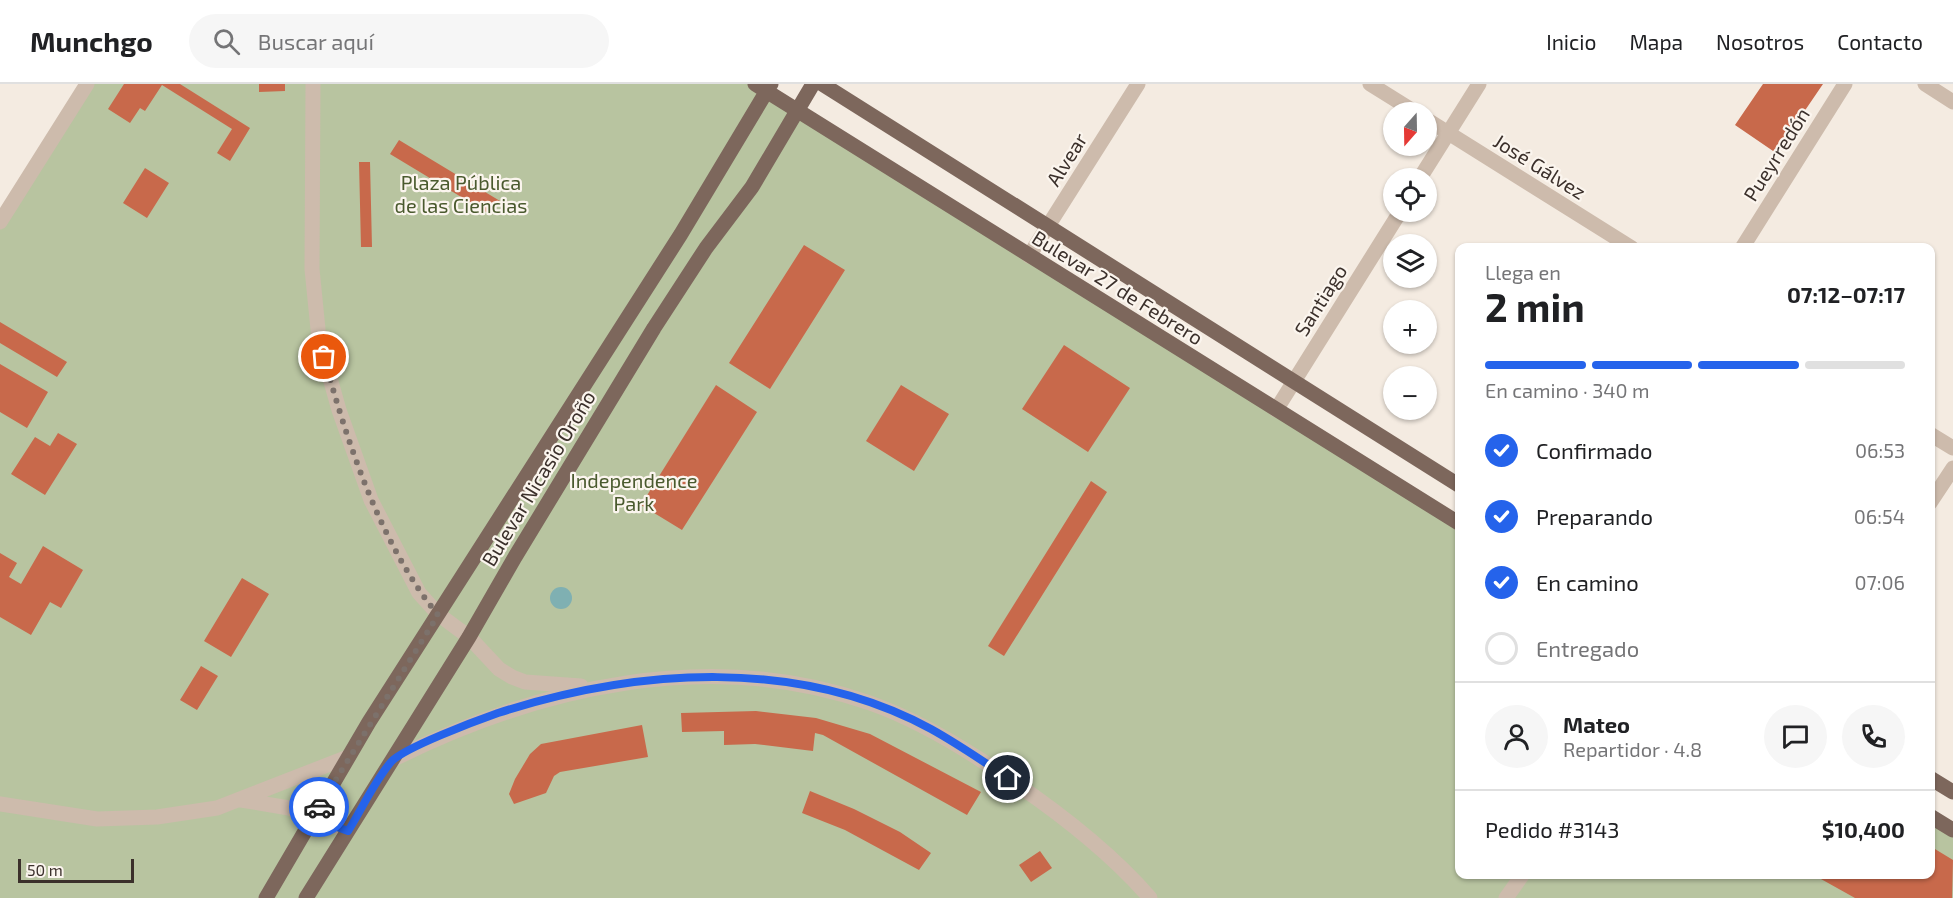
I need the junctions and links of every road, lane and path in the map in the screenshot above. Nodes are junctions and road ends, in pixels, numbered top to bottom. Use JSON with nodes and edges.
{"nodes":[{"id":1,"x":87,"y":84,"type":"edge"},
{"id":2,"x":313,"y":84,"type":"edge"},
{"id":3,"x":813,"y":84,"type":"edge"},
{"id":4,"x":822,"y":84,"type":"edge"},
{"id":5,"x":1138,"y":84,"type":"edge"},
{"id":6,"x":1370,"y":84,"type":"edge"},
{"id":7,"x":1479,"y":84,"type":"edge"},
{"id":8,"x":1845,"y":84,"type":"edge"},
{"id":9,"x":1925,"y":84,"type":"edge"},
{"id":10,"x":764,"y":86,"type":"edge"},
{"id":11,"x":1399,"y":102,"type":"edge"},
{"id":12,"x":1953,"y":102,"type":"edge"},
{"id":13,"x":798,"y":110,"type":"junction"},
{"id":14,"x":1437,"y":126,"type":"edge"},
{"id":15,"x":1449,"y":133,"type":"junction"},
{"id":16,"x":1426,"y":168,"type":"edge"},
{"id":17,"x":0,"y":222,"type":"edge"},
{"id":18,"x":1394,"y":222,"type":"edge"},
{"id":19,"x":1048,"y":227,"type":"junction"},
{"id":20,"x":1624,"y":243,"type":"edge"},
{"id":21,"x":1745,"y":243,"type":"edge"},
{"id":22,"x":1029,"y":256,"type":"junction"},
{"id":23,"x":1293,"y":382,"type":"junction"},
{"id":24,"x":1276,"y":410,"type":"junction"},
{"id":25,"x":1935,"y":437,"type":"edge"},
{"id":26,"x":1953,"y":448,"type":"edge"},
{"id":27,"x":1953,"y":468,"type":"edge"},
{"id":28,"x":1455,"y":483,"type":"edge"},
{"id":29,"x":1935,"y":495,"type":"edge"},
{"id":30,"x":1455,"y":521,"type":"edge"},
{"id":31,"x":438,"y":615,"type":"junction"},
{"id":32,"x":469,"y":637,"type":"junction"},
{"id":33,"x":593,"y":687,"type":"junction"},
{"id":34,"x":348,"y":757,"type":"junction"},
{"id":35,"x":392,"y":760,"type":"junction"},
{"id":36,"x":1935,"y":781,"type":"edge"},
{"id":37,"x":1953,"y":792,"type":"edge"},
{"id":38,"x":238,"y":800,"type":"junction"},
{"id":39,"x":0,"y":804,"type":"edge"},
{"id":40,"x":313,"y":818,"type":"junction"},
{"id":41,"x":1935,"y":819,"type":"edge"},
{"id":42,"x":1953,"y":830,"type":"edge"},
{"id":43,"x":348,"y":831,"type":"junction"},
{"id":44,"x":1519,"y":879,"type":"edge"},
{"id":45,"x":266,"y":898,"type":"edge"},
{"id":46,"x":306,"y":898,"type":"edge"},
{"id":47,"x":1150,"y":898,"type":"edge"},
{"id":48,"x":1506,"y":898,"type":"edge"}],
"edges":[{"from":1,"to":17,"type":"street"},
{"from":2,"to":31,"type":"street"},
{"from":3,"to":13,"type":"main road","name":"Bulevar Nicasio Oroño"},
{"from":4,"to":19,"type":"main road","name":"Bulevar 27 de Febrero"},
{"from":5,"to":19,"type":"street","name":"Alvear"},
{"from":6,"to":11,"type":"street"},
{"from":7,"to":15,"type":"street"},
{"from":8,"to":21,"type":"street","name":"Pueyrredón"},
{"from":9,"to":12,"type":"street"},
{"from":10,"to":13,"type":"main road","name":"Bulevar 27 de Febrero"},
{"from":10,"to":31,"type":"main road","name":"Bulevar Nicasio Oroño"},
{"from":13,"to":22,"type":"main road","name":"Bulevar 27 de Febrero"},
{"from":13,"to":32,"type":"main road","name":"Bulevar Nicasio Oroño"},
{"from":14,"to":15,"type":"street","name":"José Gálvez"},
{"from":15,"to":16,"type":"street"},
{"from":15,"to":20,"type":"street","name":"José Gálvez"},
{"from":18,"to":23,"type":"street","name":"Santiago"},
{"from":19,"to":22,"type":"street","name":"Alvear"},
{"from":19,"to":23,"type":"main road","name":"Bulevar 27 de Febrero"},
{"from":22,"to":24,"type":"main road","name":"Bulevar 27 de Febrero"},
{"from":23,"to":24,"type":"street","name":"Santiago"},
{"from":23,"to":28,"type":"main road","name":"Bulevar 27 de Febrero"},
{"from":24,"to":30,"type":"main road","name":"Bulevar 27 de Febrero"},
{"from":25,"to":26,"type":"street"},
{"from":27,"to":29,"type":"street"},
{"from":31,"to":32,"type":"street"},
{"from":31,"to":34,"type":"main road","name":"Bulevar Nicasio Oroño"},
{"from":32,"to":33,"type":"street"},
{"from":32,"to":35,"type":"main road","name":"Bulevar Nicasio Oroño"},
{"from":33,"to":35,"type":"street"},
{"from":33,"to":47,"type":"street"},
{"from":34,"to":38,"type":"street"},
{"from":34,"to":40,"type":"main road","name":"Bulevar Nicasio Oroño"},
{"from":35,"to":43,"type":"main road","name":"Bulevar Nicasio Oroño"},
{"from":36,"to":37,"type":"main road"},
{"from":38,"to":39,"type":"street"},
{"from":38,"to":40,"type":"street"},
{"from":40,"to":43,"type":"street"},
{"from":40,"to":45,"type":"main road","name":"Bulevar Nicasio Oroño"},
{"from":41,"to":42,"type":"main road"},
{"from":43,"to":46,"type":"main road","name":"Bulevar Nicasio Oroño"},
{"from":44,"to":48,"type":"street"}]}
